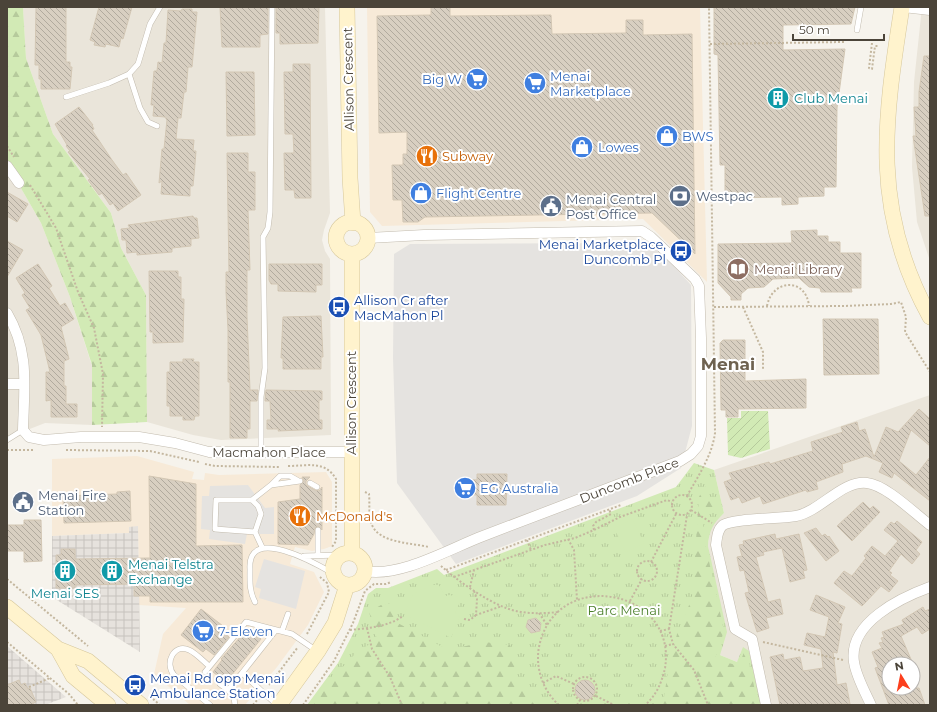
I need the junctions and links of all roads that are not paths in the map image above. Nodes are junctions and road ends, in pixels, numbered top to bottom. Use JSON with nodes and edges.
{"nodes":[{"id":1,"x":160,"y":7,"type":"edge"},
{"id":2,"x":272,"y":7,"type":"edge"},
{"id":3,"x":347,"y":7,"type":"edge"},
{"id":4,"x":861,"y":7,"type":"edge"},
{"id":5,"x":902,"y":7,"type":"edge"},
{"id":6,"x":930,"y":10,"type":"edge"},
{"id":7,"x":857,"y":30,"type":"dead end"},
{"id":8,"x":129,"y":74,"type":"junction"},
{"id":9,"x":66,"y":97,"type":"dead end"},
{"id":10,"x":157,"y":126,"type":"dead end"},
{"id":11,"x":11,"y":163,"type":"edge"},
{"id":12,"x":23,"y":182,"type":"road end"},
{"id":13,"x":353,"y":223,"type":"junction"},
{"id":14,"x":368,"y":238,"type":"junction"},
{"id":15,"x":352,"y":254,"type":"junction"},
{"id":16,"x":7,"y":313,"type":"edge"},
{"id":17,"x":930,"y":317,"type":"edge"},
{"id":18,"x":7,"y":384,"type":"edge"},
{"id":19,"x":24,"y":384,"type":"junction"},
{"id":20,"x":23,"y":430,"type":"junction"},
{"id":21,"x":7,"y":440,"type":"edge"},
{"id":22,"x":351,"y":452,"type":"junction"},
{"id":23,"x":262,"y":453,"type":"junction"},
{"id":24,"x":310,"y":483,"type":"dead end"},
{"id":25,"x":271,"y":485,"type":"junction"},
{"id":26,"x":317,"y":487,"type":"dead end"},
{"id":27,"x":252,"y":500,"type":"junction"},
{"id":28,"x":930,"y":525,"type":"edge"},
{"id":29,"x":318,"y":530,"type":"dead end"},
{"id":30,"x":255,"y":532,"type":"junction"},
{"id":31,"x":262,"y":547,"type":"junction"},
{"id":32,"x":347,"y":554,"type":"junction"},
{"id":33,"x":303,"y":556,"type":"junction"},
{"id":34,"x":318,"y":556,"type":"junction"},
{"id":35,"x":365,"y":571,"type":"junction"},
{"id":36,"x":334,"y":574,"type":"junction"},
{"id":37,"x":347,"y":585,"type":"junction"},
{"id":38,"x":930,"y":587,"type":"edge"},
{"id":39,"x":255,"y":602,"type":"dead end"},
{"id":40,"x":7,"y":607,"type":"edge"},
{"id":41,"x":288,"y":614,"type":"dead end"},
{"id":42,"x":276,"y":630,"type":"junction"},
{"id":43,"x":282,"y":631,"type":"junction"},
{"id":44,"x":58,"y":649,"type":"junction"},
{"id":45,"x":318,"y":652,"type":"junction"},
{"id":46,"x":209,"y":666,"type":"junction"},
{"id":47,"x":205,"y":672,"type":"dead end"},
{"id":48,"x":242,"y":673,"type":"junction"},
{"id":49,"x":220,"y":684,"type":"dead end"},
{"id":50,"x":228,"y":690,"type":"junction"},
{"id":51,"x":146,"y":701,"type":"edge"},
{"id":52,"x":108,"y":705,"type":"edge"},
{"id":53,"x":210,"y":705,"type":"edge"},
{"id":54,"x":235,"y":705,"type":"edge"},
{"id":55,"x":278,"y":705,"type":"edge"},
{"id":56,"x":766,"y":705,"type":"edge"},
{"id":57,"x":871,"y":705,"type":"edge"}],
"edges":[{"from":1,"to":8,"type":"lane"},
{"from":2,"to":23,"type":"lane"},
{"from":3,"to":13,"type":"street","name":"Allison Crescent"},
{"from":4,"to":7,"type":"lane"},
{"from":5,"to":6,"type":"street"},
{"from":5,"to":17,"type":"street"},
{"from":8,"to":9,"type":"lane"},
{"from":8,"to":10,"type":"lane"},
{"from":11,"to":12,"type":"street"},
{"from":13,"to":14,"type":"street"},
{"from":13,"to":15,"type":"street"},
{"from":14,"to":15,"type":"street"},
{"from":14,"to":35,"type":"street","name":"Duncomb Place"},
{"from":15,"to":22,"type":"street","name":"Allison Crescent"},
{"from":16,"to":19,"type":"street"},
{"from":18,"to":19,"type":"street"},
{"from":19,"to":20,"type":"street"},
{"from":20,"to":21,"type":"lane"},
{"from":20,"to":23,"type":"street","name":"Macmahon Place"},
{"from":22,"to":23,"type":"street","name":"Macmahon Place"},
{"from":22,"to":32,"type":"street","name":"Allison Crescent"},
{"from":24,"to":26,"type":"lane"},
{"from":25,"to":25,"type":"lane"},
{"from":25,"to":27,"type":"lane"},
{"from":27,"to":30,"type":"lane"},
{"from":27,"to":30,"type":"lane"},
{"from":28,"to":56,"type":"street"},
{"from":29,"to":34,"type":"lane"},
{"from":30,"to":31,"type":"lane"},
{"from":31,"to":33,"type":"lane"},
{"from":31,"to":39,"type":"lane"},
{"from":32,"to":34,"type":"lane"},
{"from":32,"to":35,"type":"street"},
{"from":32,"to":36,"type":"street"},
{"from":33,"to":34,"type":"lane"},
{"from":33,"to":36,"type":"lane"},
{"from":35,"to":37,"type":"street"},
{"from":36,"to":37,"type":"street"},
{"from":37,"to":45,"type":"street"},
{"from":38,"to":57,"type":"street"},
{"from":40,"to":44,"type":"street"},
{"from":41,"to":43,"type":"lane"},
{"from":42,"to":43,"type":"lane"},
{"from":42,"to":46,"type":"lane"},
{"from":42,"to":48,"type":"lane"},
{"from":43,"to":45,"type":"lane"},
{"from":44,"to":51,"type":"street"},
{"from":44,"to":52,"type":"street"},
{"from":45,"to":55,"type":"street"},
{"from":46,"to":47,"type":"lane"},
{"from":46,"to":53,"type":"lane"},
{"from":48,"to":50,"type":"lane"},
{"from":48,"to":55,"type":"lane"},
{"from":49,"to":50,"type":"lane"},
{"from":50,"to":54,"type":"lane"}]}
